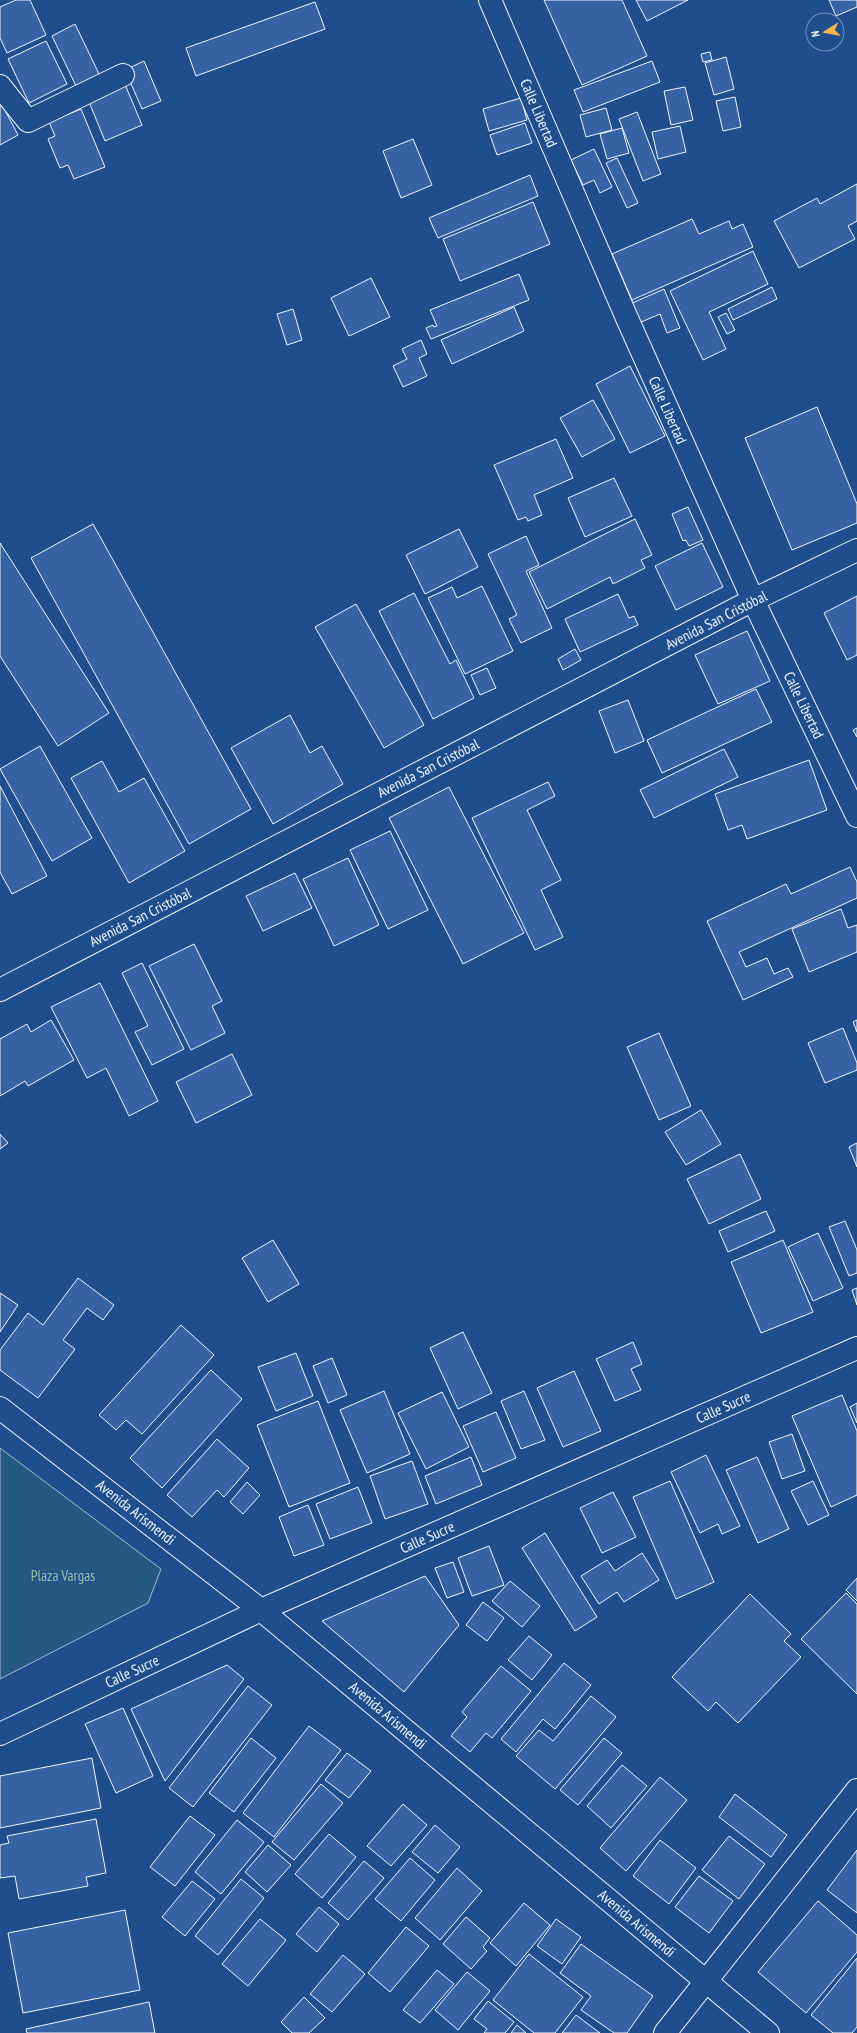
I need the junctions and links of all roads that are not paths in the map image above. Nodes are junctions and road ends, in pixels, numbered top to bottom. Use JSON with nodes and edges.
{"nodes":[{"id":1,"x":490,"y":0,"type":"edge"},
{"id":2,"x":123,"y":75,"type":"dead end"},
{"id":3,"x":0,"y":86,"type":"edge"},
{"id":4,"x":857,"y":550,"type":"edge"},
{"id":5,"x":753,"y":600,"type":"junction"},
{"id":6,"x":857,"y":816,"type":"edge"},
{"id":7,"x":0,"y":990,"type":"edge"},
{"id":8,"x":857,"y":1348,"type":"edge"},
{"id":9,"x":0,"y":1408,"type":"edge"},
{"id":10,"x":261,"y":1610,"type":"junction"},
{"id":11,"x":0,"y":1734,"type":"edge"},
{"id":12,"x":857,"y":1790,"type":"edge"},
{"id":13,"x":706,"y":1981,"type":"junction"},
{"id":14,"x":664,"y":2033,"type":"edge"},
{"id":15,"x":768,"y":2033,"type":"edge"}],
"edges":[{"from":1,"to":5,"type":"street","name":"Calle Libertad"},
{"from":2,"to":3,"type":"street"},
{"from":4,"to":5,"type":"street","name":"Avenida San Cristóbal"},
{"from":5,"to":6,"type":"street","name":"Calle Libertad"},
{"from":5,"to":7,"type":"street","name":"Avenida San Cristóbal"},
{"from":8,"to":10,"type":"street","name":"Calle Sucre"},
{"from":9,"to":10,"type":"street","name":"Avenida Arismendi"},
{"from":10,"to":11,"type":"street","name":"Calle Sucre"},
{"from":10,"to":13,"type":"street","name":"Avenida Arismendi"},
{"from":12,"to":13,"type":"street"},
{"from":13,"to":14,"type":"street"},
{"from":13,"to":15,"type":"street","name":"Avenida Arismendi"}]}
